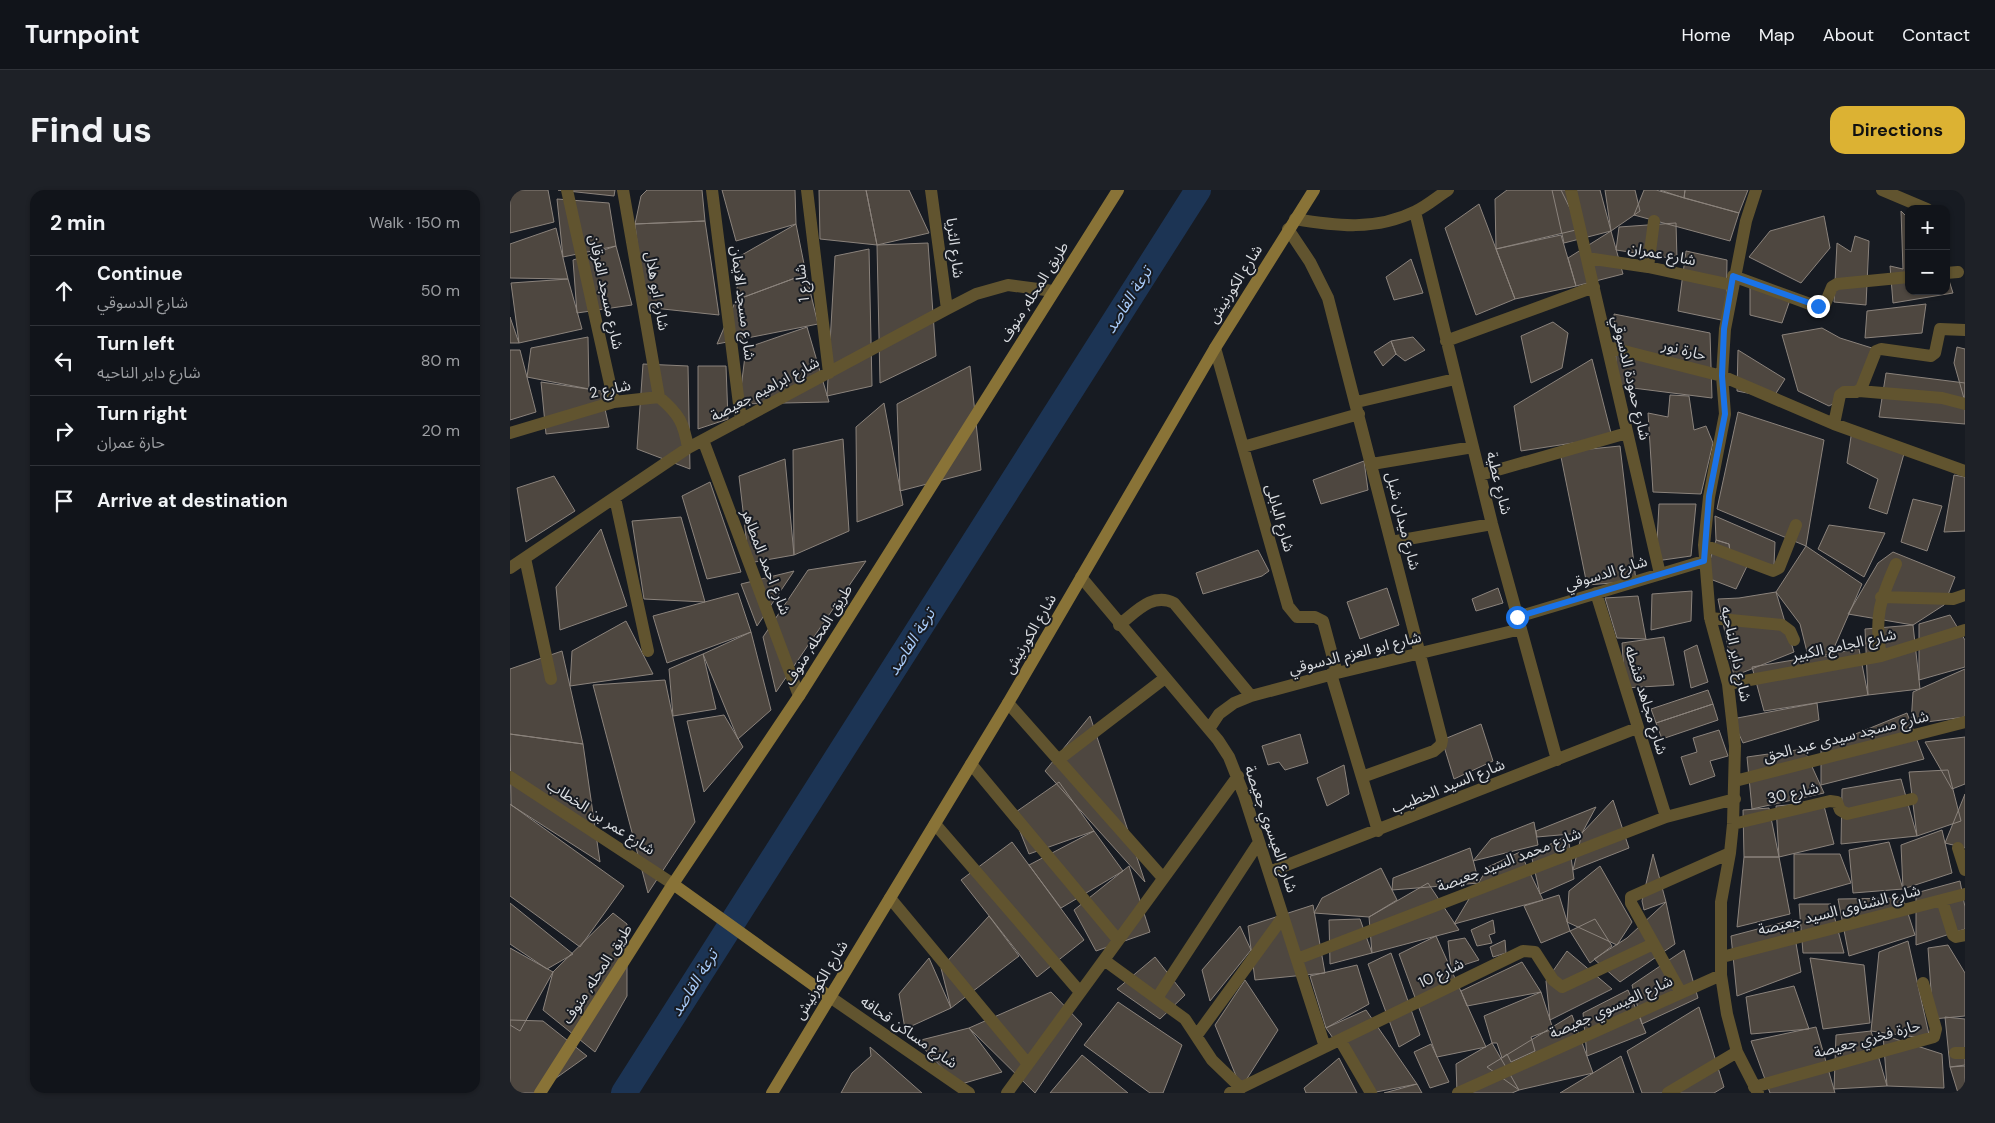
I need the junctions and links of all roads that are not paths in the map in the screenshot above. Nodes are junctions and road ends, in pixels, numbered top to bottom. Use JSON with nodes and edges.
{"nodes":[{"id":1,"x":567,"y":190,"type":"edge"},
{"id":2,"x":623,"y":190,"type":"edge"},
{"id":3,"x":712,"y":190,"type":"edge"},
{"id":4,"x":808,"y":190,"type":"edge"},
{"id":5,"x":931,"y":190,"type":"edge"},
{"id":6,"x":1118,"y":190,"type":"edge"},
{"id":7,"x":1314,"y":190,"type":"edge"},
{"id":8,"x":1448,"y":190,"type":"edge"},
{"id":9,"x":1571,"y":190,"type":"edge"},
{"id":10,"x":1756,"y":190,"type":"edge"},
{"id":11,"x":1882,"y":190,"type":"edge"},
{"id":12,"x":1918,"y":205,"type":"edge"},
{"id":13,"x":1415,"y":212,"type":"junction"},
{"id":14,"x":1654,"y":221,"type":"dead end"},
{"id":15,"x":1292,"y":224,"type":"junction"},
{"id":16,"x":1587,"y":258,"type":"junction"},
{"id":17,"x":1648,"y":267,"type":"junction"},
{"id":18,"x":1905,"y":277,"type":"edge"},
{"id":19,"x":1732,"y":281,"type":"junction"},
{"id":20,"x":1594,"y":286,"type":"junction"},
{"id":21,"x":1053,"y":291,"type":"junction"},
{"id":22,"x":946,"y":309,"type":"junction"},
{"id":23,"x":1965,"y":330,"type":"edge"},
{"id":24,"x":1446,"y":341,"type":"junction"},
{"id":25,"x":1608,"y":347,"type":"junction"},
{"id":26,"x":1215,"y":348,"type":"junction"},
{"id":27,"x":829,"y":373,"type":"junction"},
{"id":28,"x":1722,"y":376,"type":"junction"},
{"id":29,"x":1455,"y":379,"type":"junction"},
{"id":30,"x":1859,"y":391,"type":"junction"},
{"id":31,"x":659,"y":397,"type":"junction"},
{"id":32,"x":614,"y":402,"type":"junction"},
{"id":33,"x":1965,"y":404,"type":"edge"},
{"id":34,"x":1358,"y":408,"type":"junction"},
{"id":35,"x":741,"y":420,"type":"junction"},
{"id":36,"x":1834,"y":424,"type":"junction"},
{"id":37,"x":1627,"y":432,"type":"junction"},
{"id":38,"x":510,"y":433,"type":"edge"},
{"id":39,"x":703,"y":440,"type":"junction"},
{"id":40,"x":1243,"y":447,"type":"junction"},
{"id":41,"x":1473,"y":447,"type":"junction"},
{"id":42,"x":688,"y":448,"type":"junction"},
{"id":43,"x":1372,"y":464,"type":"junction"},
{"id":44,"x":1965,"y":471,"type":"edge"},
{"id":45,"x":1480,"y":475,"type":"junction"},
{"id":46,"x":615,"y":498,"type":"junction"},
{"id":47,"x":1492,"y":524,"type":"junction"},
{"id":48,"x":1796,"y":525,"type":"dead end"},
{"id":49,"x":1391,"y":542,"type":"junction"},
{"id":50,"x":1704,"y":545,"type":"junction"},
{"id":51,"x":525,"y":558,"type":"junction"},
{"id":52,"x":1704,"y":561,"type":"junction"},
{"id":53,"x":1896,"y":564,"type":"dead end"},
{"id":54,"x":510,"y":568,"type":"edge"},
{"id":55,"x":1660,"y":574,"type":"junction"},
{"id":56,"x":1081,"y":577,"type":"junction"},
{"id":57,"x":1596,"y":593,"type":"junction"},
{"id":58,"x":1965,"y":596,"type":"edge"},
{"id":59,"x":1881,"y":597,"type":"junction"},
{"id":60,"x":1710,"y":618,"type":"junction"},
{"id":61,"x":1519,"y":623,"type":"junction"},
{"id":62,"x":1119,"y":625,"type":"junction"},
{"id":63,"x":1965,"y":630,"type":"edge"},
{"id":64,"x":1794,"y":640,"type":"dead end"},
{"id":65,"x":648,"y":651,"type":"dead end"},
{"id":66,"x":1419,"y":653,"type":"junction"},
{"id":67,"x":1881,"y":656,"type":"junction"},
{"id":68,"x":1334,"y":673,"type":"junction"},
{"id":69,"x":1165,"y":678,"type":"junction"},
{"id":70,"x":551,"y":679,"type":"dead end"},
{"id":71,"x":1728,"y":684,"type":"junction"},
{"id":72,"x":799,"y":696,"type":"junction"},
{"id":73,"x":1251,"y":696,"type":"junction"},
{"id":74,"x":1008,"y":703,"type":"junction"},
{"id":75,"x":1965,"y":722,"type":"edge"},
{"id":76,"x":1637,"y":728,"type":"junction"},
{"id":77,"x":1209,"y":729,"type":"junction"},
{"id":78,"x":1058,"y":760,"type":"junction"},
{"id":79,"x":1557,"y":760,"type":"junction"},
{"id":80,"x":972,"y":764,"type":"junction"},
{"id":81,"x":1238,"y":776,"type":"junction"},
{"id":82,"x":510,"y":777,"type":"edge"},
{"id":83,"x":1362,"y":777,"type":"junction"},
{"id":84,"x":1735,"y":781,"type":"junction"},
{"id":85,"x":1735,"y":799,"type":"junction"},
{"id":86,"x":1912,"y":799,"type":"dead end"},
{"id":87,"x":1666,"y":817,"type":"junction"},
{"id":88,"x":935,"y":824,"type":"junction"},
{"id":89,"x":1733,"y":824,"type":"junction"},
{"id":90,"x":1378,"y":831,"type":"junction"},
{"id":91,"x":1259,"y":842,"type":"junction"},
{"id":92,"x":1958,"y":848,"type":"dead end"},
{"id":93,"x":1730,"y":853,"type":"junction"},
{"id":94,"x":1965,"y":870,"type":"edge"},
{"id":95,"x":1269,"y":872,"type":"junction"},
{"id":96,"x":1163,"y":878,"type":"junction"},
{"id":97,"x":673,"y":884,"type":"junction"},
{"id":98,"x":1965,"y":894,"type":"edge"},
{"id":99,"x":890,"y":898,"type":"junction"},
{"id":100,"x":1942,"y":900,"type":"junction"},
{"id":101,"x":1283,"y":917,"type":"junction"},
{"id":102,"x":1965,"y":935,"type":"edge"},
{"id":103,"x":1118,"y":940,"type":"junction"},
{"id":104,"x":1653,"y":944,"type":"junction"},
{"id":105,"x":1722,"y":957,"type":"junction"},
{"id":106,"x":1297,"y":959,"type":"junction"},
{"id":107,"x":1104,"y":960,"type":"junction"},
{"id":108,"x":1722,"y":976,"type":"junction"},
{"id":109,"x":1923,"y":983,"type":"dead end"},
{"id":110,"x":1080,"y":992,"type":"junction"},
{"id":111,"x":1681,"y":993,"type":"junction"},
{"id":112,"x":830,"y":997,"type":"junction"},
{"id":113,"x":1157,"y":998,"type":"junction"},
{"id":114,"x":1197,"y":1035,"type":"junction"},
{"id":115,"x":1340,"y":1040,"type":"junction"},
{"id":116,"x":1325,"y":1047,"type":"junction"},
{"id":117,"x":1737,"y":1052,"type":"junction"},
{"id":118,"x":1028,"y":1064,"type":"junction"},
{"id":119,"x":1236,"y":1090,"type":"edge"},
{"id":120,"x":1756,"y":1090,"type":"edge"},
{"id":121,"x":540,"y":1093,"type":"edge"},
{"id":122,"x":772,"y":1093,"type":"edge"},
{"id":123,"x":969,"y":1093,"type":"edge"},
{"id":124,"x":1007,"y":1093,"type":"edge"},
{"id":125,"x":1371,"y":1093,"type":"edge"},
{"id":126,"x":1458,"y":1093,"type":"edge"},
{"id":127,"x":1668,"y":1093,"type":"edge"}],
"edges":[{"from":1,"to":32,"type":"street","name":"شارع مسجد الفرقان"},
{"from":2,"to":31,"type":"street","name":"شارع ابو هلال"},
{"from":3,"to":35,"type":"street","name":"شارع مسجد الايمان"},
{"from":4,"to":27,"type":"street","name":"شارع 1"},
{"from":5,"to":22,"type":"street","name":"شارع الثريا"},
{"from":6,"to":21,"type":"main road","name":"طريق المحله, منوف"},
{"from":7,"to":15,"type":"main road","name":"شارع الكورنيش"},
{"from":8,"to":13,"type":"street"},
{"from":9,"to":16,"type":"street","name":"شارع حمودة الدسوقي"},
{"from":10,"to":19,"type":"street","name":"شارع داير الناحيه"},
{"from":11,"to":12,"type":"street"},
{"from":13,"to":15,"type":"street"},
{"from":13,"to":24,"type":"street","name":"شارع عطية"},
{"from":14,"to":17,"type":"street"},
{"from":15,"to":26,"type":"main road","name":"شارع الكورنيش"},
{"from":15,"to":34,"type":"street","name":"شارع ميدان شبل"},
{"from":16,"to":17,"type":"street","name":"شارع عمران"},
{"from":16,"to":20,"type":"street","name":"شارع حمودة الدسوقي"},
{"from":17,"to":19,"type":"street","name":"شارع عمران"},
{"from":18,"to":19,"type":"street","name":"شارع عمران"},
{"from":19,"to":28,"type":"street","name":"شارع داير الناحيه"},
{"from":20,"to":24,"type":"street"},
{"from":20,"to":25,"type":"street","name":"شارع حمودة الدسوقي"},
{"from":21,"to":22,"type":"street","name":"شارع ابراهيم جعيصة"},
{"from":21,"to":72,"type":"main road","name":"طريق المحله, منوف"},
{"from":22,"to":27,"type":"street","name":"شارع ابراهيم جعيصة"},
{"from":23,"to":30,"type":"street"},
{"from":24,"to":29,"type":"street","name":"شارع عطية"},
{"from":25,"to":28,"type":"street","name":"حارة نور"},
{"from":25,"to":37,"type":"street","name":"شارع حمودة الدسوقي"},
{"from":26,"to":40,"type":"street","name":"شارع البابلى"},
{"from":26,"to":56,"type":"main road","name":"شارع الكورنيش"},
{"from":27,"to":35,"type":"street","name":"شارع ابراهيم جعيصة"},
{"from":28,"to":36,"type":"street","name":"حارة نور"},
{"from":28,"to":50,"type":"street","name":"شارع داير الناحيه"},
{"from":29,"to":34,"type":"street"},
{"from":29,"to":41,"type":"street","name":"شارع عطية"},
{"from":30,"to":33,"type":"street"},
{"from":30,"to":36,"type":"street"},
{"from":31,"to":32,"type":"street","name":"شارع 2"},
{"from":31,"to":42,"type":"street"},
{"from":32,"to":38,"type":"street","name":"شارع 2"},
{"from":34,"to":40,"type":"street"},
{"from":34,"to":43,"type":"street","name":"شارع ميدان شبل"},
{"from":35,"to":39,"type":"street","name":"شارع ابراهيم جعيصة"},
{"from":36,"to":44,"type":"street","name":"حارة نور"},
{"from":37,"to":45,"type":"street"},
{"from":37,"to":55,"type":"street","name":"شارع حمودة الدسوقي"},
{"from":39,"to":42,"type":"street","name":"شارع ابراهيم جعيصة"},
{"from":39,"to":72,"type":"street","name":"شارع احمد المطاهر"},
{"from":40,"to":68,"type":"street","name":"شارع البابلى"},
{"from":41,"to":43,"type":"street"},
{"from":41,"to":45,"type":"street","name":"شارع عطية"},
{"from":42,"to":46,"type":"street","name":"شارع ابراهيم جعيصة"},
{"from":43,"to":49,"type":"street","name":"شارع ميدان شبل"},
{"from":45,"to":47,"type":"street","name":"شارع عطية"},
{"from":46,"to":51,"type":"street","name":"شارع ابراهيم جعيصة"},
{"from":46,"to":65,"type":"street"},
{"from":47,"to":49,"type":"street"},
{"from":47,"to":61,"type":"street","name":"شارع عطية"},
{"from":48,"to":50,"type":"street"},
{"from":49,"to":66,"type":"street","name":"شارع ميدان شبل"},
{"from":50,"to":52,"type":"street","name":"شارع داير الناحيه"},
{"from":51,"to":54,"type":"street","name":"شارع ابراهيم جعيصة"},
{"from":51,"to":70,"type":"street"},
{"from":52,"to":55,"type":"street","name":"شارع الدسوقي"},
{"from":52,"to":60,"type":"street","name":"شارع داير الناحيه"},
{"from":53,"to":59,"type":"street"},
{"from":55,"to":57,"type":"street","name":"شارع الدسوقي"},
{"from":56,"to":62,"type":"street","name":"شارع العيسوي جعيصة"},
{"from":56,"to":74,"type":"main road","name":"شارع الكورنيش"},
{"from":57,"to":61,"type":"street","name":"شارع الدسوقي"},
{"from":57,"to":76,"type":"street","name":"شارع مجاهد قشطه"},
{"from":58,"to":59,"type":"street"},
{"from":59,"to":67,"type":"street"},
{"from":60,"to":64,"type":"street"},
{"from":60,"to":71,"type":"street","name":"شارع داير الناحيه"},
{"from":61,"to":66,"type":"street","name":"شارع ابو العزم الدسوقي"},
{"from":61,"to":79,"type":"street","name":"شارع عطية"},
{"from":62,"to":69,"type":"street","name":"شارع العيسوي جعيصة"},
{"from":62,"to":73,"type":"street"},
{"from":63,"to":67,"type":"street","name":"شارع الجامع الكبير"},
{"from":66,"to":68,"type":"street","name":"شارع ابو العزم الدسوقي"},
{"from":66,"to":83,"type":"street","name":"شارع ميدان شبل"},
{"from":67,"to":71,"type":"street","name":"شارع الجامع الكبير"},
{"from":68,"to":73,"type":"street","name":"شارع ابو العزم الدسوقي"},
{"from":68,"to":83,"type":"street"},
{"from":69,"to":77,"type":"street","name":"شارع العيسوي جعيصة"},
{"from":69,"to":78,"type":"street"},
{"from":71,"to":84,"type":"street","name":"شارع داير الناحيه"},
{"from":72,"to":97,"type":"main road","name":"طريق المحله, منوف"},
{"from":73,"to":77,"type":"street","name":"شارع ابو العزم الدسوقي"},
{"from":74,"to":78,"type":"street"},
{"from":74,"to":80,"type":"main road","name":"شارع الكورنيش"},
{"from":75,"to":84,"type":"street","name":"شارع مسجد سيدى عبد الحق"},
{"from":76,"to":79,"type":"street","name":"شارع السيد الخطيب"},
{"from":76,"to":87,"type":"street","name":"شارع مجاهد قشطه"},
{"from":77,"to":81,"type":"street","name":"شارع العيسوي جعيصة"},
{"from":78,"to":96,"type":"street"},
{"from":79,"to":90,"type":"street","name":"شارع السيد الخطيب"},
{"from":80,"to":88,"type":"main road","name":"شارع الكورنيش"},
{"from":80,"to":103,"type":"street"},
{"from":81,"to":91,"type":"street","name":"شارع العيسوي جعيصة"},
{"from":81,"to":96,"type":"street"},
{"from":82,"to":97,"type":"street","name":"شارع عمر بن الخطاب"},
{"from":83,"to":90,"type":"street"},
{"from":84,"to":85,"type":"street","name":"شارع داير الناحيه"},
{"from":85,"to":87,"type":"street","name":"شارع محمد السيد جعيصة"},
{"from":85,"to":89,"type":"street","name":"شارع داير الناحيه"},
{"from":86,"to":89,"type":"street","name":"شارع 30"},
{"from":87,"to":106,"type":"street","name":"شارع محمد السيد جعيصة"},
{"from":88,"to":99,"type":"main road","name":"شارع الكورنيش"},
{"from":88,"to":110,"type":"street"},
{"from":89,"to":93,"type":"street","name":"شارع داير الناحيه"},
{"from":90,"to":95,"type":"street","name":"شارع السيد الخطيب"},
{"from":91,"to":95,"type":"street","name":"شارع العيسوي جعيصة"},
{"from":91,"to":113,"type":"street"},
{"from":92,"to":94,"type":"street"},
{"from":93,"to":104,"type":"street"},
{"from":93,"to":105,"type":"street","name":"شارع داير الناحيه"},
{"from":95,"to":101,"type":"street","name":"شارع العيسوي جعيصة"},
{"from":96,"to":103,"type":"street"},
{"from":97,"to":112,"type":"main road"},
{"from":97,"to":121,"type":"main road","name":"طريق المحله, منوف"},
{"from":98,"to":100,"type":"street","name":"شارع الشناوى السيد جعيصة"},
{"from":99,"to":112,"type":"main road","name":"شارع الكورنيش"},
{"from":99,"to":118,"type":"street"},
{"from":100,"to":102,"type":"street"},
{"from":100,"to":105,"type":"street","name":"شارع الشناوى السيد جعيصة"},
{"from":101,"to":106,"type":"street","name":"شارع العيسوي جعيصة"},
{"from":101,"to":114,"type":"street"},
{"from":103,"to":107,"type":"street"},
{"from":104,"to":111,"type":"street"},
{"from":104,"to":115,"type":"street","name":"شارع 10"},
{"from":105,"to":108,"type":"street","name":"شارع داير الناحيه"},
{"from":106,"to":116,"type":"street","name":"شارع العيسوي جعيصة"},
{"from":107,"to":110,"type":"street"},
{"from":107,"to":113,"type":"street"},
{"from":108,"to":111,"type":"street","name":"شارع العيسوي جعيصة"},
{"from":108,"to":117,"type":"street","name":"شارع داير الناحيه"},
{"from":109,"to":120,"type":"street","name":"حارة فخري جعيصة"},
{"from":110,"to":118,"type":"street"},
{"from":111,"to":126,"type":"street","name":"شارع العيسوي جعيصة"},
{"from":112,"to":122,"type":"main road","name":"شارع الكورنيش"},
{"from":112,"to":123,"type":"street","name":"شارع مساكن قحافه"},
{"from":113,"to":114,"type":"street"},
{"from":114,"to":119,"type":"street"},
{"from":115,"to":116,"type":"street","name":"شارع 10"},
{"from":115,"to":125,"type":"street"},
{"from":116,"to":119,"type":"street","name":"شارع 10"},
{"from":117,"to":120,"type":"street","name":"شارع داير الناحيه"},
{"from":117,"to":127,"type":"street"},
{"from":118,"to":124,"type":"street"}]}
